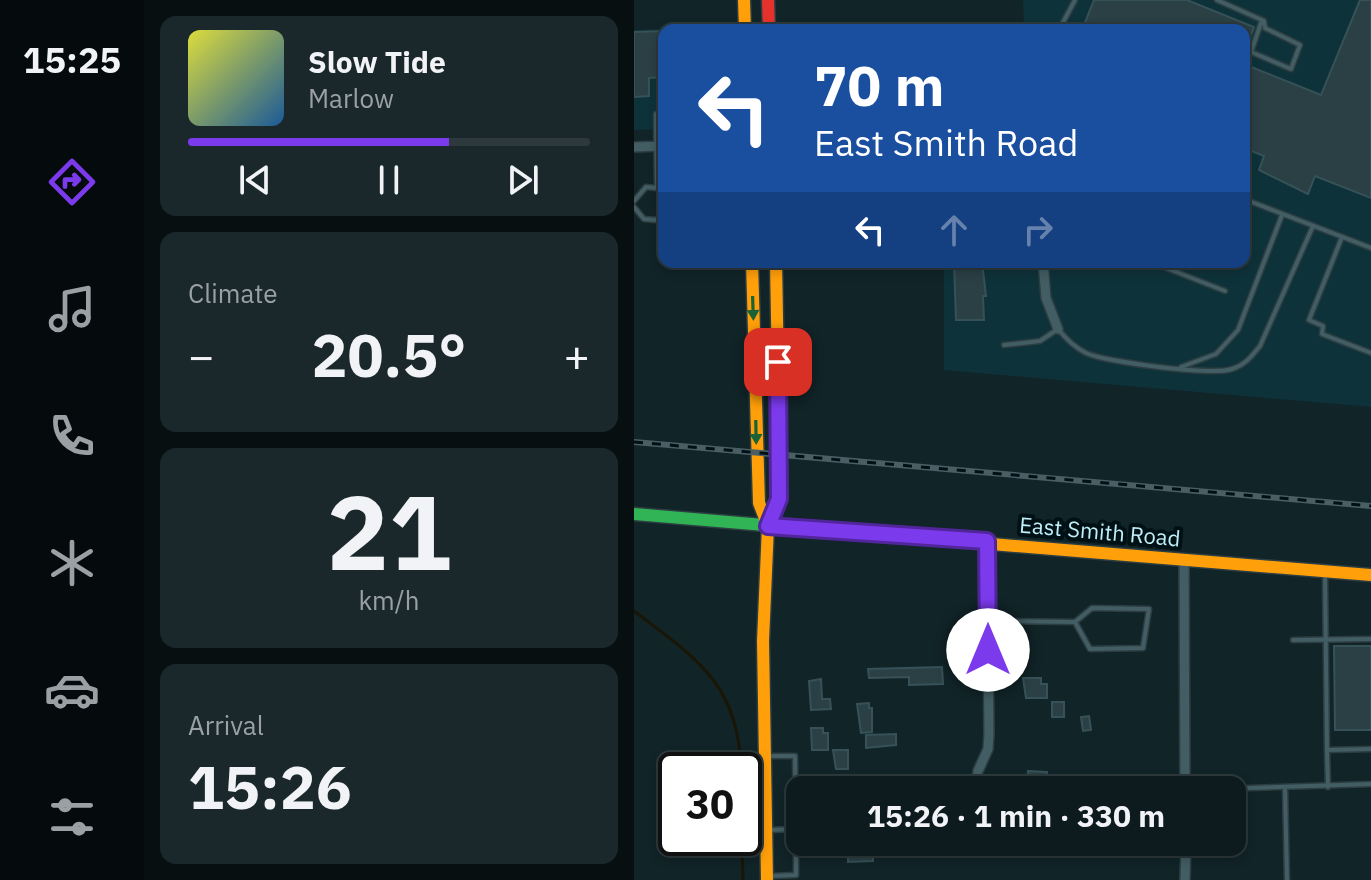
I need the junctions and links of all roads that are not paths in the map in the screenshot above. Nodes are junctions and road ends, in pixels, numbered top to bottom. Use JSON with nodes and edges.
{"nodes":[{"id":1,"x":744,"y":0,"type":"edge"},
{"id":2,"x":768,"y":0,"type":"edge"},
{"id":3,"x":1075,"y":0,"type":"edge"},
{"id":4,"x":1217,"y":0,"type":"edge"},
{"id":5,"x":1262,"y":20,"type":"junction"},
{"id":6,"x":745,"y":24,"type":"edge"},
{"id":7,"x":769,"y":24,"type":"edge"},
{"id":8,"x":1062,"y":24,"type":"edge"},
{"id":9,"x":656,"y":114,"type":"dead end"},
{"id":10,"x":658,"y":130,"type":"edge"},
{"id":11,"x":658,"y":146,"type":"edge"},
{"id":12,"x":634,"y":147,"type":"edge"},
{"id":13,"x":658,"y":174,"type":"edge"},
{"id":14,"x":657,"y":188,"type":"joint"},
{"id":15,"x":1250,"y":202,"type":"edge"},
{"id":16,"x":634,"y":204,"type":"edge"},
{"id":17,"x":1282,"y":215,"type":"junction"},
{"id":18,"x":658,"y":218,"type":"edge"},
{"id":19,"x":1313,"y":226,"type":"junction"},
{"id":20,"x":1342,"y":237,"type":"junction"},
{"id":21,"x":1371,"y":248,"type":"edge"},
{"id":22,"x":752,"y":268,"type":"edge"},
{"id":23,"x":776,"y":268,"type":"edge"},
{"id":24,"x":1044,"y":268,"type":"edge"},
{"id":25,"x":1166,"y":268,"type":"edge"},
{"id":26,"x":1225,"y":291,"type":"dead end"},
{"id":27,"x":1058,"y":329,"type":"junction"},
{"id":28,"x":1004,"y":345,"type":"dead end"},
{"id":29,"x":1371,"y":353,"type":"edge"},
{"id":30,"x":1179,"y":367,"type":"junction"},
{"id":31,"x":634,"y":514,"type":"edge"},
{"id":32,"x":768,"y":526,"type":"junction"},
{"id":33,"x":987,"y":541,"type":"junction"},
{"id":34,"x":1184,"y":559,"type":"junction"},
{"id":35,"x":1325,"y":571,"type":"junction"},
{"id":36,"x":1371,"y":575,"type":"edge"},
{"id":37,"x":988,"y":621,"type":"junction"},
{"id":38,"x":1075,"y":622,"type":"junction"},
{"id":39,"x":1371,"y":639,"type":"edge"},
{"id":40,"x":1293,"y":640,"type":"dead end"},
{"id":41,"x":1326,"y":640,"type":"junction"},
{"id":42,"x":1371,"y":749,"type":"edge"},
{"id":43,"x":1327,"y":750,"type":"junction"},
{"id":44,"x":765,"y":756,"type":"junction"},
{"id":45,"x":978,"y":771,"type":"joint"},
{"id":46,"x":796,"y":776,"type":"edge"},
{"id":47,"x":974,"y":776,"type":"edge"},
{"id":48,"x":1185,"y":776,"type":"edge"},
{"id":49,"x":1371,"y":784,"type":"edge"},
{"id":50,"x":1285,"y":787,"type":"junction"},
{"id":51,"x":1328,"y":787,"type":"junction"},
{"id":52,"x":1246,"y":788,"type":"edge"},
{"id":53,"x":786,"y":829,"type":"edge"},
{"id":54,"x":766,"y":830,"type":"junction"},
{"id":55,"x":797,"y":856,"type":"edge"},
{"id":56,"x":1186,"y":856,"type":"edge"},
{"id":57,"x":767,"y":878,"type":"edge"},
{"id":58,"x":1185,"y":880,"type":"edge"},
{"id":59,"x":1287,"y":880,"type":"edge"}],
"edges":[{"from":1,"to":6,"type":"main road"},
{"from":2,"to":7,"type":"main road"},
{"from":3,"to":8,"type":"lane"},
{"from":4,"to":5,"type":"lane"},
{"from":5,"to":5,"type":"lane"},
{"from":9,"to":10,"type":"lane"},
{"from":11,"to":12,"type":"street"},
{"from":13,"to":14,"type":"lane"},
{"from":14,"to":16,"type":"lane"},
{"from":15,"to":17,"type":"lane"},
{"from":16,"to":18,"type":"lane"},
{"from":17,"to":19,"type":"lane"},
{"from":17,"to":30,"type":"lane"},
{"from":19,"to":20,"type":"lane"},
{"from":19,"to":30,"type":"lane"},
{"from":20,"to":21,"type":"lane"},
{"from":20,"to":29,"type":"lane"},
{"from":22,"to":32,"type":"main road","one_way":true},
{"from":23,"to":32,"type":"main road"},
{"from":24,"to":27,"type":"street"},
{"from":25,"to":26,"type":"lane"},
{"from":27,"to":28,"type":"lane"},
{"from":27,"to":30,"type":"lane"},
{"from":31,"to":32,"type":"main road","name":"East Smith Road"},
{"from":32,"to":33,"type":"main road","name":"East Smith Road"},
{"from":32,"to":44,"type":"main road"},
{"from":33,"to":34,"type":"main road","name":"East Smith Road"},
{"from":33,"to":37,"type":"street"},
{"from":34,"to":35,"type":"main road","name":"East Smith Road"},
{"from":34,"to":48,"type":"street"},
{"from":35,"to":36,"type":"main road","name":"East Smith Road"},
{"from":35,"to":41,"type":"lane"},
{"from":37,"to":38,"type":"lane"},
{"from":37,"to":45,"type":"street"},
{"from":38,"to":38,"type":"lane"},
{"from":39,"to":41,"type":"lane"},
{"from":40,"to":41,"type":"lane"},
{"from":41,"to":43,"type":"lane"},
{"from":42,"to":43,"type":"lane"},
{"from":43,"to":51,"type":"lane"},
{"from":44,"to":46,"type":"lane"},
{"from":44,"to":54,"type":"main road"},
{"from":45,"to":47,"type":"lane"},
{"from":49,"to":51,"type":"lane"},
{"from":50,"to":51,"type":"lane"},
{"from":50,"to":52,"type":"lane"},
{"from":50,"to":59,"type":"lane"},
{"from":53,"to":54,"type":"lane"},
{"from":54,"to":57,"type":"main road"},
{"from":55,"to":57,"type":"lane"},
{"from":56,"to":58,"type":"street"}]}
